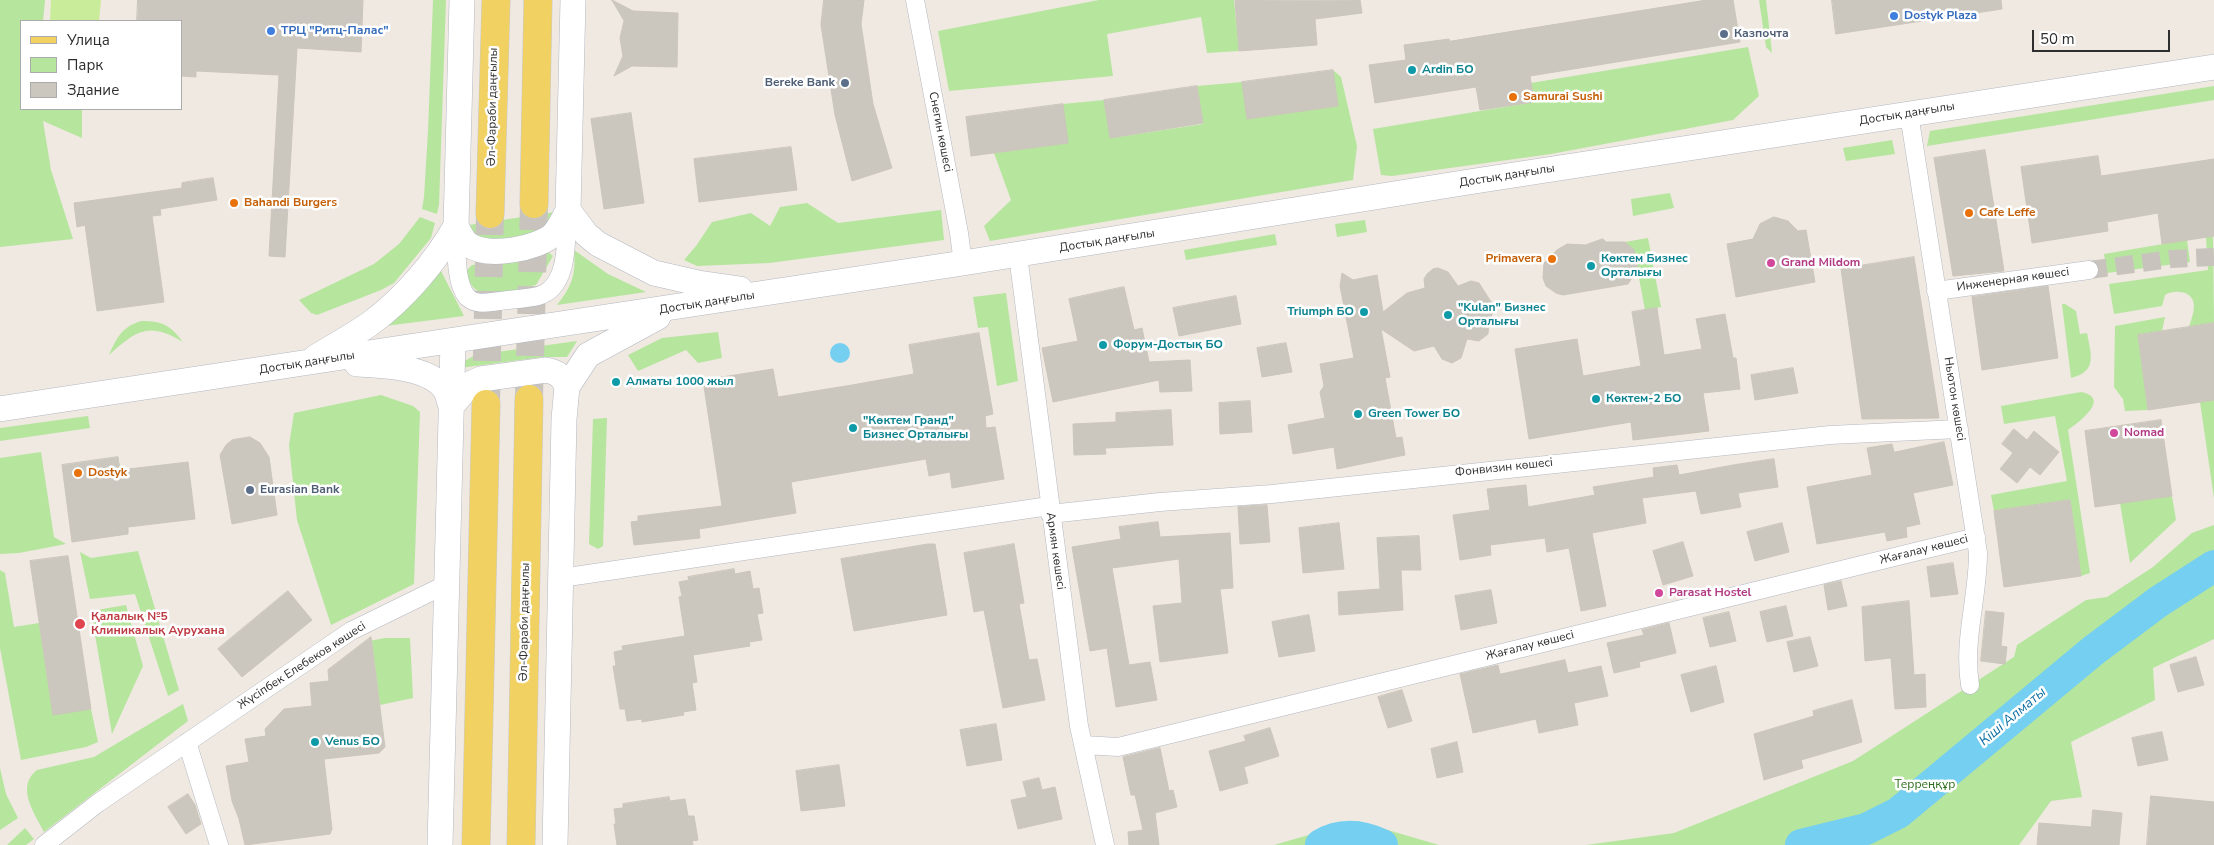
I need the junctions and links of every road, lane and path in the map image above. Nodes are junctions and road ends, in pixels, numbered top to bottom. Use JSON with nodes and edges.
{"nodes":[{"id":1,"x":462,"y":0,"type":"edge"},
{"id":2,"x":496,"y":0,"type":"edge"},
{"id":3,"x":538,"y":0,"type":"edge"},
{"id":4,"x":572,"y":0,"type":"edge"},
{"id":5,"x":915,"y":0,"type":"edge"},
{"id":6,"x":2214,"y":66,"type":"edge"},
{"id":7,"x":1909,"y":114,"type":"junction"},
{"id":8,"x":534,"y":204,"type":"tunnel mouth"},
{"id":9,"x":568,"y":210,"type":"junction"},
{"id":10,"x":490,"y":214,"type":"tunnel mouth"},
{"id":11,"x":456,"y":226,"type":"junction"},
{"id":12,"x":1018,"y":255,"type":"junction"},
{"id":13,"x":963,"y":264,"type":"junction"},
{"id":14,"x":2089,"y":270,"type":"tunnel mouth"},
{"id":15,"x":783,"y":291,"type":"junction"},
{"id":16,"x":1936,"y":291,"type":"junction"},
{"id":17,"x":678,"y":307,"type":"junction"},
{"id":18,"x":453,"y":341,"type":"junction"},
{"id":19,"x":309,"y":362,"type":"junction"},
{"id":20,"x":568,"y":387,"type":"junction"},
{"id":21,"x":529,"y":399,"type":"tunnel mouth"},
{"id":22,"x":486,"y":404,"type":"tunnel mouth"},
{"id":23,"x":451,"y":407,"type":"junction"},
{"id":24,"x":0,"y":409,"type":"edge"},
{"id":25,"x":1959,"y":429,"type":"junction"},
{"id":26,"x":1050,"y":510,"type":"junction"},
{"id":27,"x":1976,"y":537,"type":"junction"},
{"id":28,"x":561,"y":578,"type":"junction"},
{"id":29,"x":448,"y":584,"type":"junction"},
{"id":30,"x":1970,"y":685,"type":"dead end"},
{"id":31,"x":187,"y":742,"type":"junction"},
{"id":32,"x":1084,"y":745,"type":"junction"},
{"id":33,"x":476,"y":842,"type":"edge"},
{"id":34,"x":521,"y":842,"type":"edge"},
{"id":35,"x":44,"y":845,"type":"edge"},
{"id":36,"x":219,"y":845,"type":"edge"},
{"id":37,"x":440,"y":845,"type":"edge"},
{"id":38,"x":555,"y":845,"type":"edge"},
{"id":39,"x":1105,"y":845,"type":"edge"}],
"edges":[{"from":1,"to":11,"type":"main road"},
{"from":2,"to":10,"type":"main road","name":"Әл-Фараби даңғылы"},
{"from":3,"to":8,"type":"main road"},
{"from":4,"to":9,"type":"main road"},
{"from":5,"to":13,"type":"street","name":"Снегин көшесі"},
{"from":6,"to":7,"type":"main road","name":"Достық даңғылы"},
{"from":7,"to":12,"type":"main road","name":"Достық даңғылы"},
{"from":7,"to":16,"type":"street","name":"Ньютон көшесі"},
{"from":9,"to":11,"type":"main road"},
{"from":9,"to":11,"type":"street"},
{"from":9,"to":15,"type":"main road"},
{"from":11,"to":19,"type":"main road"},
{"from":12,"to":13,"type":"main road","name":"Достық даңғылы"},
{"from":12,"to":26,"type":"street","name":"Армян көшесі"},
{"from":13,"to":15,"type":"main road","name":"Достық даңғылы"},
{"from":14,"to":16,"type":"street","name":"Инженерная көшесі"},
{"from":15,"to":17,"type":"main road","name":"Достық даңғылы"},
{"from":16,"to":25,"type":"street","name":"Ньютон көшесі"},
{"from":17,"to":18,"type":"main road","name":"Достық даңғылы"},
{"from":17,"to":20,"type":"main road"},
{"from":18,"to":19,"type":"main road","name":"Достық даңғылы"},
{"from":18,"to":23,"type":"main road"},
{"from":19,"to":23,"type":"main road"},
{"from":19,"to":24,"type":"main road","name":"Достық даңғылы"},
{"from":20,"to":23,"type":"main road"},
{"from":20,"to":28,"type":"main road"},
{"from":21,"to":34,"type":"main road","name":"Әл-Фараби даңғылы"},
{"from":22,"to":33,"type":"main road"},
{"from":23,"to":29,"type":"main road"},
{"from":25,"to":26,"type":"street","name":"Фонвизин көшесі"},
{"from":25,"to":27,"type":"street","name":"Ньютон көшесі"},
{"from":26,"to":28,"type":"street","name":"Фонвизин көшесі"},
{"from":26,"to":32,"type":"street","name":"Армян көшесі"},
{"from":27,"to":30,"type":"street","name":"Ньютон көшесі"},
{"from":27,"to":32,"type":"street","name":"Жағалау көшесі"},
{"from":28,"to":38,"type":"main road"},
{"from":29,"to":31,"type":"street","name":"Жүсіпбек Елебеков көшесі"},
{"from":29,"to":37,"type":"main road"},
{"from":31,"to":35,"type":"street","name":"Жүсіпбек Елебеков көшесі"},
{"from":31,"to":36,"type":"street"},
{"from":32,"to":39,"type":"street","name":"Армян көшесі"}]}
